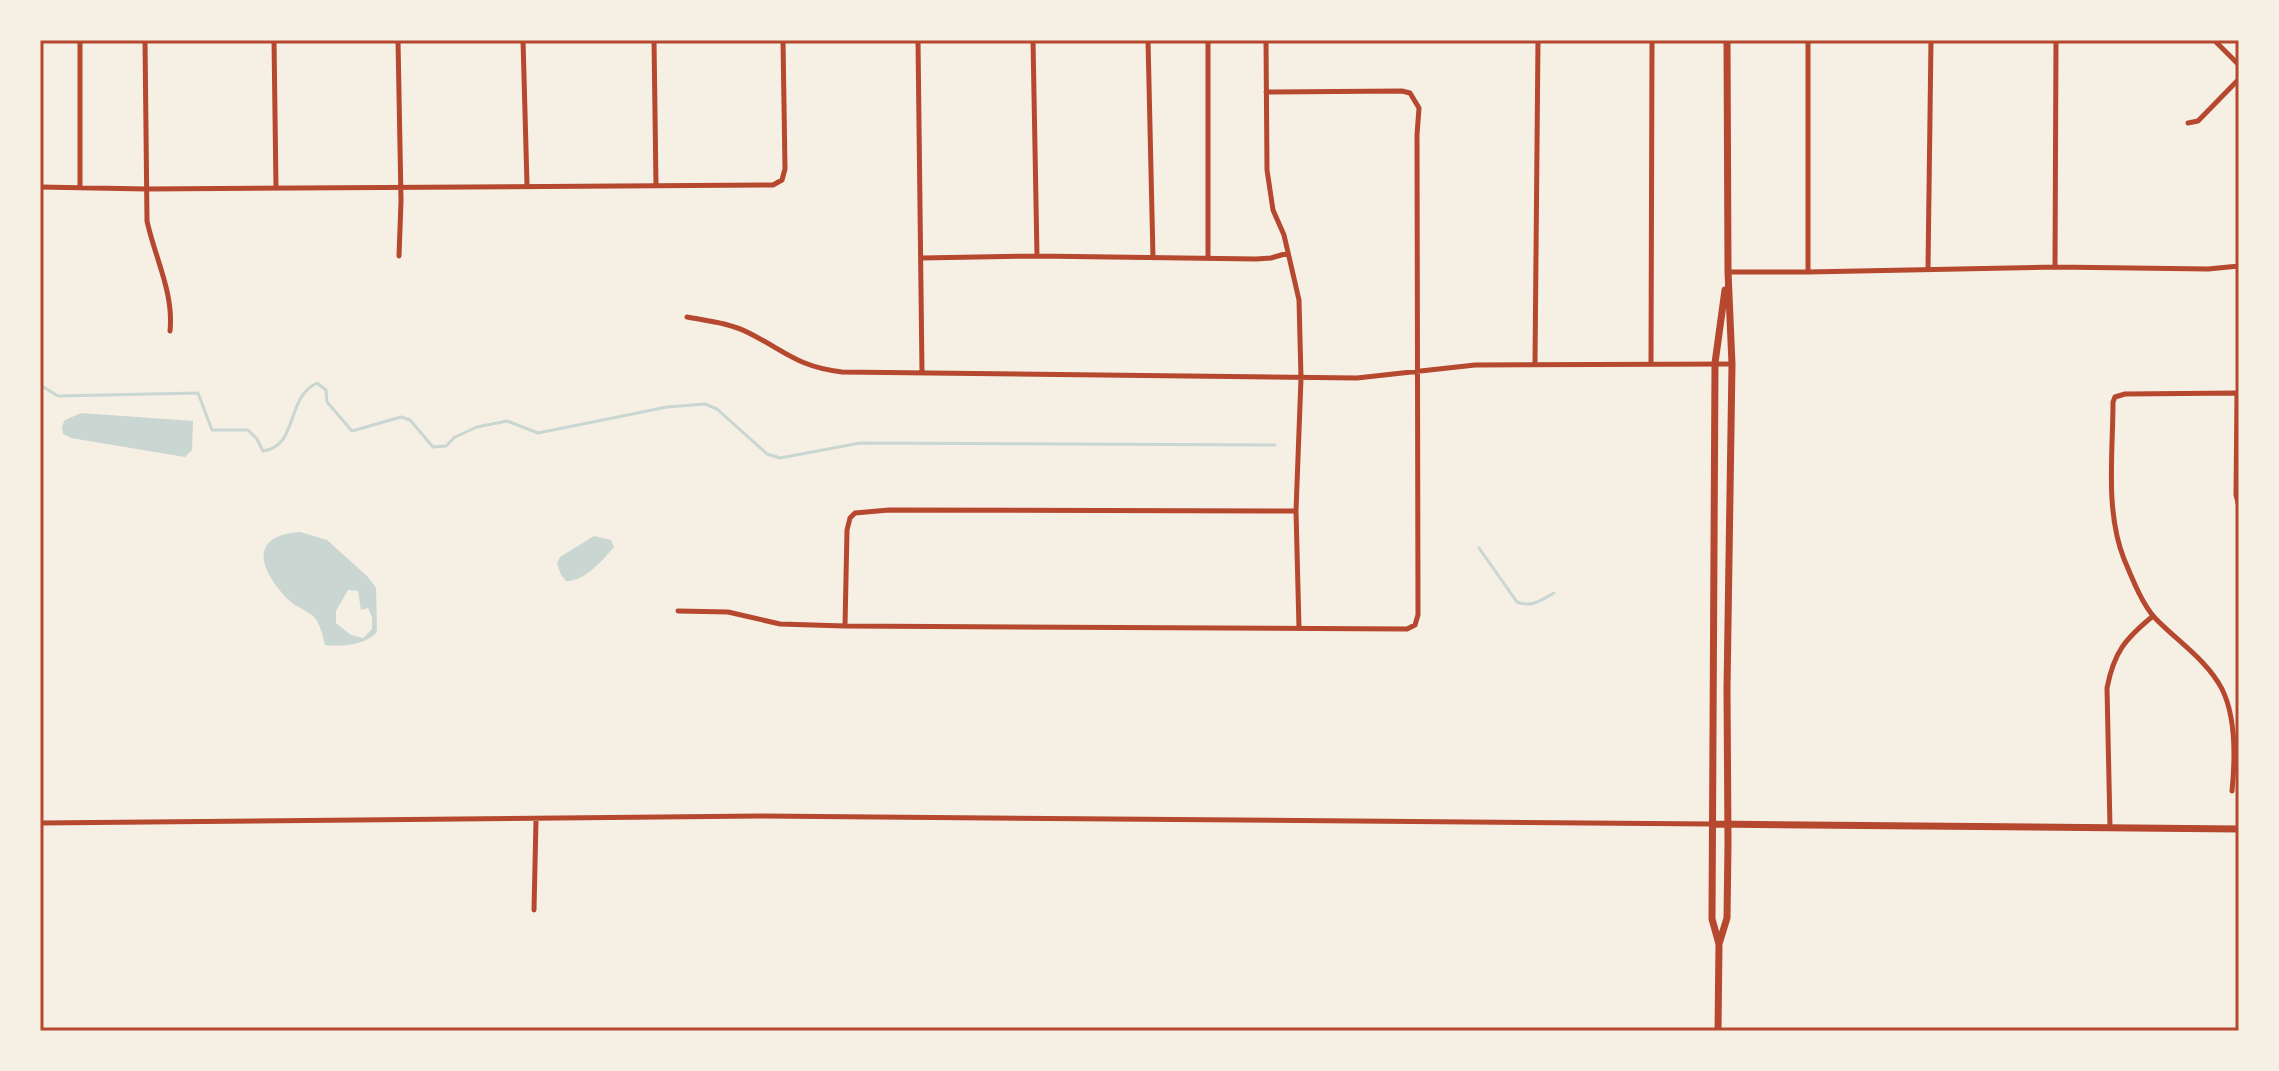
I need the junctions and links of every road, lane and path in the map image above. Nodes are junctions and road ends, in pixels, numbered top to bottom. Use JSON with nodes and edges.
{"nodes":[{"id":1,"x":80,"y":40,"type":"edge"},
{"id":2,"x":145,"y":40,"type":"edge"},
{"id":3,"x":274,"y":40,"type":"edge"},
{"id":4,"x":398,"y":40,"type":"edge"},
{"id":5,"x":523,"y":40,"type":"edge"},
{"id":6,"x":654,"y":40,"type":"edge"},
{"id":7,"x":783,"y":40,"type":"edge"},
{"id":8,"x":918,"y":40,"type":"edge"},
{"id":9,"x":1033,"y":40,"type":"edge"},
{"id":10,"x":1148,"y":40,"type":"edge"},
{"id":11,"x":1208,"y":40,"type":"edge"},
{"id":12,"x":1266,"y":40,"type":"edge"},
{"id":13,"x":1538,"y":40,"type":"edge"},
{"id":14,"x":1652,"y":40,"type":"edge"},
{"id":15,"x":1727,"y":40,"type":"edge"},
{"id":16,"x":1808,"y":40,"type":"edge"},
{"id":17,"x":1931,"y":40,"type":"edge"},
{"id":18,"x":2056,"y":40,"type":"edge"},
{"id":19,"x":2214,"y":40,"type":"edge"},
{"id":20,"x":2239,"y":65,"type":"edge"},
{"id":21,"x":2239,"y":79,"type":"edge"},
{"id":22,"x":1266,"y":92,"type":"junction"},
{"id":23,"x":2188,"y":123,"type":"dead end"},
{"id":24,"x":527,"y":185,"type":"junction"},
{"id":25,"x":80,"y":186,"type":"junction"},
{"id":26,"x":656,"y":186,"type":"junction"},
{"id":27,"x":40,"y":187,"type":"edge"},
{"id":28,"x":400,"y":187,"type":"junction"},
{"id":29,"x":276,"y":188,"type":"junction"},
{"id":30,"x":146,"y":189,"type":"junction"},
{"id":31,"x":1288,"y":253,"type":"junction"},
{"id":32,"x":399,"y":256,"type":"dead end"},
{"id":33,"x":1037,"y":256,"type":"junction"},
{"id":34,"x":921,"y":258,"type":"junction"},
{"id":35,"x":1153,"y":258,"type":"junction"},
{"id":36,"x":1208,"y":258,"type":"junction"},
{"id":37,"x":2239,"y":266,"type":"edge"},
{"id":38,"x":2055,"y":267,"type":"junction"},
{"id":39,"x":1928,"y":268,"type":"junction"},
{"id":40,"x":1728,"y":272,"type":"junction"},
{"id":41,"x":1808,"y":272,"type":"junction"},
{"id":42,"x":687,"y":317,"type":"dead end"},
{"id":43,"x":170,"y":331,"type":"dead end"},
{"id":44,"x":1535,"y":363,"type":"junction"},
{"id":45,"x":1651,"y":363,"type":"junction"},
{"id":46,"x":1715,"y":363,"type":"junction"},
{"id":47,"x":1732,"y":364,"type":"junction"},
{"id":48,"x":922,"y":373,"type":"junction"},
{"id":49,"x":1418,"y":373,"type":"junction"},
{"id":50,"x":1301,"y":378,"type":"junction"},
{"id":51,"x":2238,"y":393,"type":"edge"},
{"id":52,"x":1714,"y":477,"type":"junction"},
{"id":53,"x":2239,"y":507,"type":"edge"},
{"id":54,"x":1296,"y":511,"type":"junction"},
{"id":55,"x":1729,"y":572,"type":"junction"},
{"id":56,"x":1728,"y":595,"type":"junction"},
{"id":57,"x":1713,"y":596,"type":"junction"},
{"id":58,"x":678,"y":611,"type":"dead end"},
{"id":59,"x":2153,"y":616,"type":"junction"},
{"id":60,"x":845,"y":626,"type":"junction"},
{"id":61,"x":1299,"y":628,"type":"junction"},
{"id":62,"x":2232,"y":791,"type":"dead end"},
{"id":63,"x":536,"y":820,"type":"junction"},
{"id":64,"x":40,"y":823,"type":"edge"},
{"id":65,"x":1712,"y":824,"type":"junction"},
{"id":66,"x":1728,"y":824,"type":"junction"},
{"id":67,"x":2110,"y":827,"type":"junction"},
{"id":68,"x":2239,"y":829,"type":"edge"},
{"id":69,"x":534,"y":910,"type":"dead end"},
{"id":70,"x":1719,"y":944,"type":"junction"},
{"id":71,"x":1718,"y":1031,"type":"edge"}],
"edges":[{"from":1,"to":25,"type":"street"},
{"from":2,"to":30,"type":"street"},
{"from":3,"to":29,"type":"street"},
{"from":4,"to":28,"type":"street"},
{"from":5,"to":24,"type":"street"},
{"from":6,"to":26,"type":"street"},
{"from":7,"to":26,"type":"street"},
{"from":8,"to":34,"type":"street"},
{"from":9,"to":33,"type":"street"},
{"from":10,"to":35,"type":"street"},
{"from":11,"to":36,"type":"street"},
{"from":12,"to":22,"type":"street"},
{"from":13,"to":44,"type":"street"},
{"from":14,"to":45,"type":"street"},
{"from":15,"to":40,"type":"street"},
{"from":16,"to":41,"type":"street"},
{"from":17,"to":39,"type":"street"},
{"from":18,"to":38,"type":"street"},
{"from":19,"to":20,"type":"street"},
{"from":21,"to":23,"type":"street"},
{"from":22,"to":31,"type":"street"},
{"from":22,"to":49,"type":"street"},
{"from":24,"to":26,"type":"street"},
{"from":24,"to":28,"type":"street"},
{"from":25,"to":27,"type":"street"},
{"from":25,"to":30,"type":"street"},
{"from":28,"to":29,"type":"street"},
{"from":28,"to":32,"type":"street"},
{"from":29,"to":30,"type":"street"},
{"from":30,"to":43,"type":"street"},
{"from":31,"to":36,"type":"street"},
{"from":31,"to":50,"type":"street"},
{"from":33,"to":34,"type":"street"},
{"from":33,"to":35,"type":"street"},
{"from":34,"to":48,"type":"street"},
{"from":35,"to":36,"type":"street"},
{"from":37,"to":38,"type":"street"},
{"from":38,"to":39,"type":"street"},
{"from":39,"to":41,"type":"street"},
{"from":40,"to":41,"type":"street"},
{"from":40,"to":46,"type":"street"},
{"from":40,"to":47,"type":"street"},
{"from":42,"to":48,"type":"street"},
{"from":44,"to":45,"type":"street"},
{"from":44,"to":49,"type":"street"},
{"from":45,"to":46,"type":"street"},
{"from":46,"to":47,"type":"street"},
{"from":46,"to":52,"type":"street"},
{"from":47,"to":55,"type":"street"},
{"from":48,"to":50,"type":"street"},
{"from":49,"to":50,"type":"street"},
{"from":49,"to":61,"type":"street"},
{"from":50,"to":54,"type":"street"},
{"from":51,"to":53,"type":"street"},
{"from":51,"to":59,"type":"street"},
{"from":52,"to":55,"type":"street"},
{"from":52,"to":57,"type":"street"},
{"from":54,"to":60,"type":"street"},
{"from":54,"to":61,"type":"street"},
{"from":55,"to":56,"type":"street"},
{"from":56,"to":57,"type":"street"},
{"from":56,"to":66,"type":"street"},
{"from":57,"to":65,"type":"street"},
{"from":58,"to":60,"type":"street"},
{"from":59,"to":62,"type":"street"},
{"from":59,"to":67,"type":"street"},
{"from":60,"to":61,"type":"street"},
{"from":63,"to":64,"type":"street"},
{"from":63,"to":65,"type":"street"},
{"from":63,"to":69,"type":"street"},
{"from":65,"to":66,"type":"street"},
{"from":65,"to":70,"type":"street"},
{"from":66,"to":67,"type":"street"},
{"from":66,"to":70,"type":"street"},
{"from":67,"to":68,"type":"street"},
{"from":70,"to":71,"type":"street"}]}
